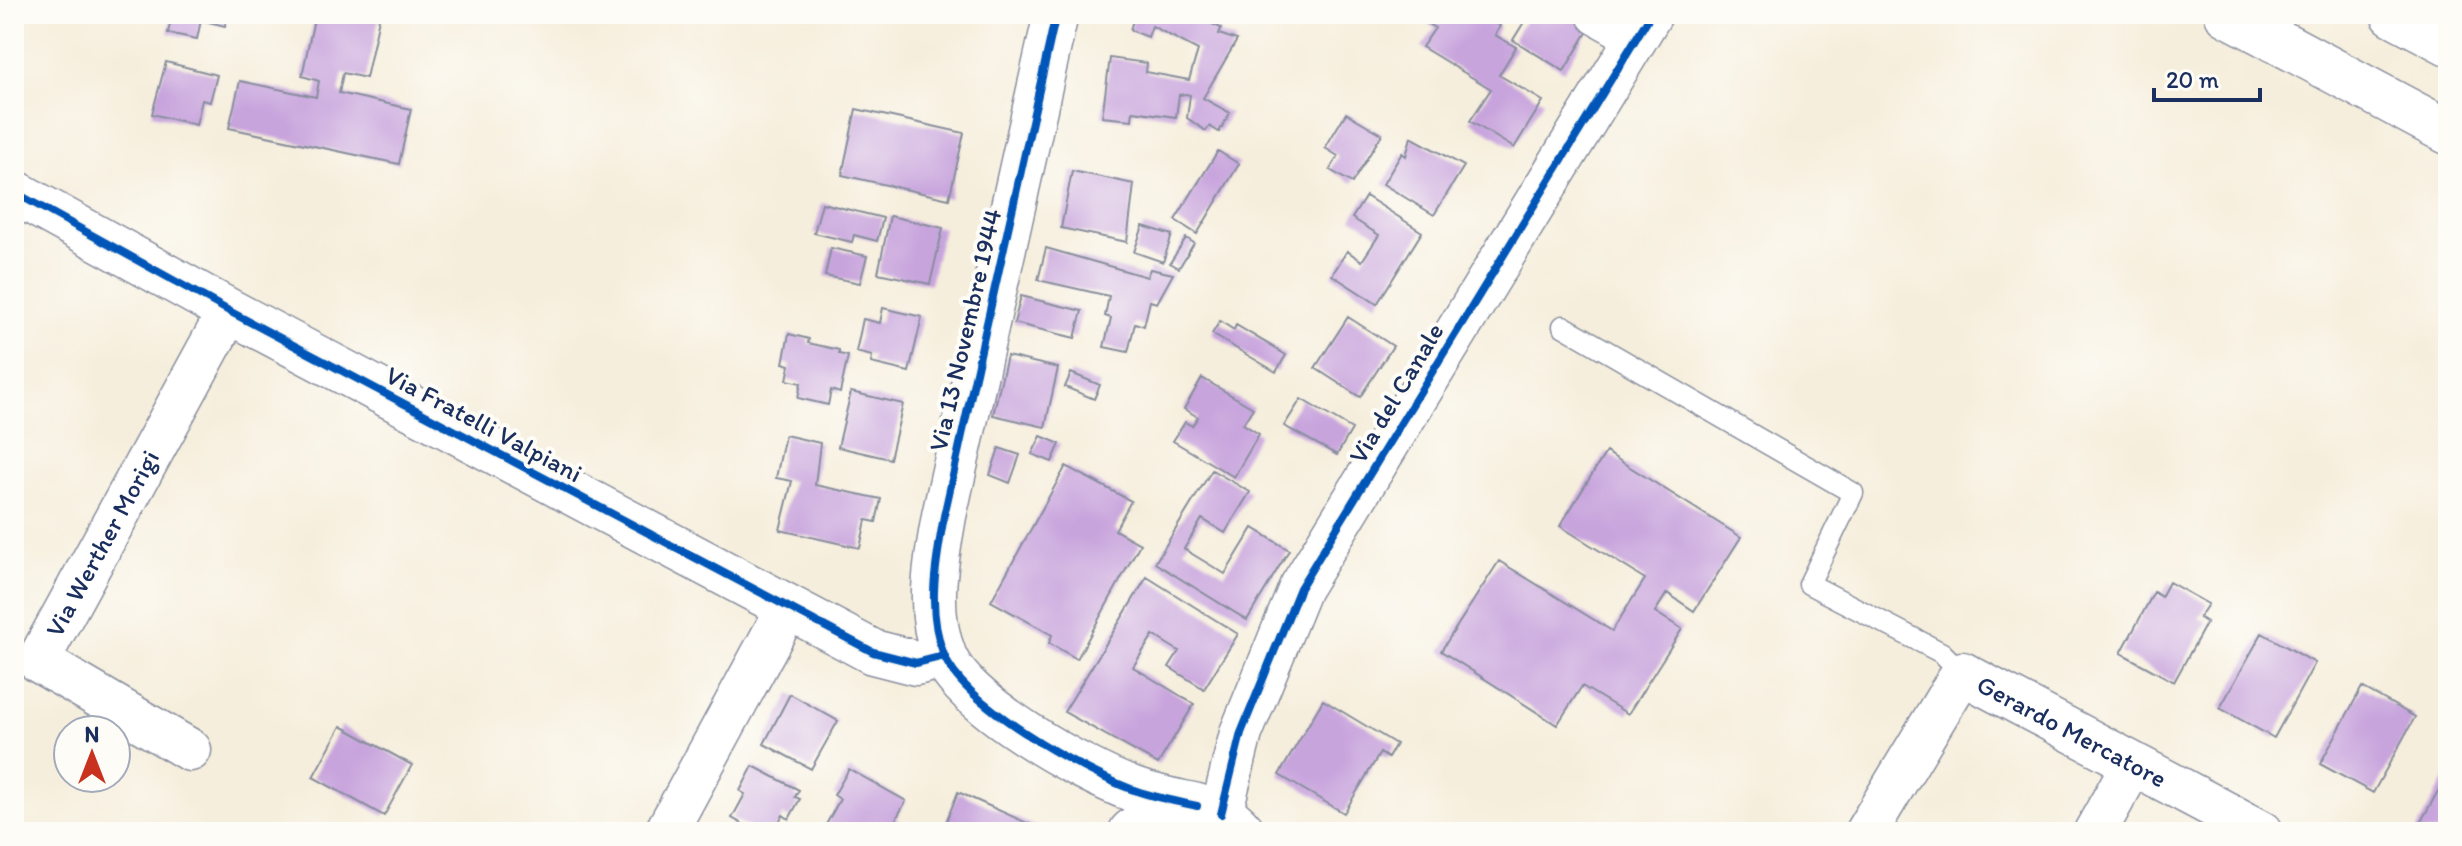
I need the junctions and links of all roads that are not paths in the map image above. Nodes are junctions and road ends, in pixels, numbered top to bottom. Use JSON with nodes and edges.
{"nodes":[{"id":1,"x":1056,"y":14,"type":"edge"},
{"id":2,"x":1598,"y":14,"type":"edge"},
{"id":3,"x":2227,"y":14,"type":"edge"},
{"id":4,"x":2393,"y":14,"type":"edge"},
{"id":5,"x":1644,"y":25,"type":"edge"},
{"id":6,"x":2448,"y":43,"type":"edge"},
{"id":7,"x":2448,"y":132,"type":"edge"},
{"id":8,"x":14,"y":192,"type":"edge"},
{"id":9,"x":229,"y":311,"type":"junction"},
{"id":10,"x":1563,"y":326,"type":"dead end"},
{"id":11,"x":788,"y":607,"type":"junction"},
{"id":12,"x":944,"y":656,"type":"junction"},
{"id":13,"x":1962,"y":673,"type":"junction"},
{"id":14,"x":190,"y":750,"type":"dead end"},
{"id":15,"x":2133,"y":764,"type":"junction"},
{"id":16,"x":1085,"y":769,"type":"junction"},
{"id":17,"x":1220,"y":817,"type":"edge"},
{"id":18,"x":666,"y":832,"type":"edge"},
{"id":19,"x":1114,"y":832,"type":"edge"},
{"id":20,"x":1131,"y":832,"type":"edge"},
{"id":21,"x":1866,"y":832,"type":"edge"},
{"id":22,"x":2095,"y":832,"type":"edge"},
{"id":23,"x":2262,"y":832,"type":"edge"}],
"edges":[{"from":1,"to":12,"type":"main road","name":"Via 13 Novembre 1944"},
{"from":2,"to":5,"type":"street"},
{"from":3,"to":7,"type":"main road"},
{"from":4,"to":6,"type":"main road"},
{"from":5,"to":17,"type":"street","name":"Via del Canale"},
{"from":8,"to":9,"type":"main road","name":"Via Fratelli Valpiani"},
{"from":9,"to":11,"type":"main road","name":"Via Fratelli Valpiani"},
{"from":9,"to":14,"type":"street","name":"Via Werther Morigi"},
{"from":10,"to":13,"type":"lane"},
{"from":11,"to":12,"type":"main road","name":"Via Fratelli Valpiani"},
{"from":11,"to":18,"type":"street"},
{"from":12,"to":16,"type":"main road"},
{"from":13,"to":15,"type":"street","name":"Gerardo Mercatore"},
{"from":13,"to":21,"type":"street","name":"Gerardo Mercatore"},
{"from":15,"to":22,"type":"street"},
{"from":15,"to":23,"type":"street","name":"Gerardo Mercatore"},
{"from":16,"to":17,"type":"main road"},
{"from":16,"to":19,"type":"main road"},
{"from":17,"to":20,"type":"main road"}]}
